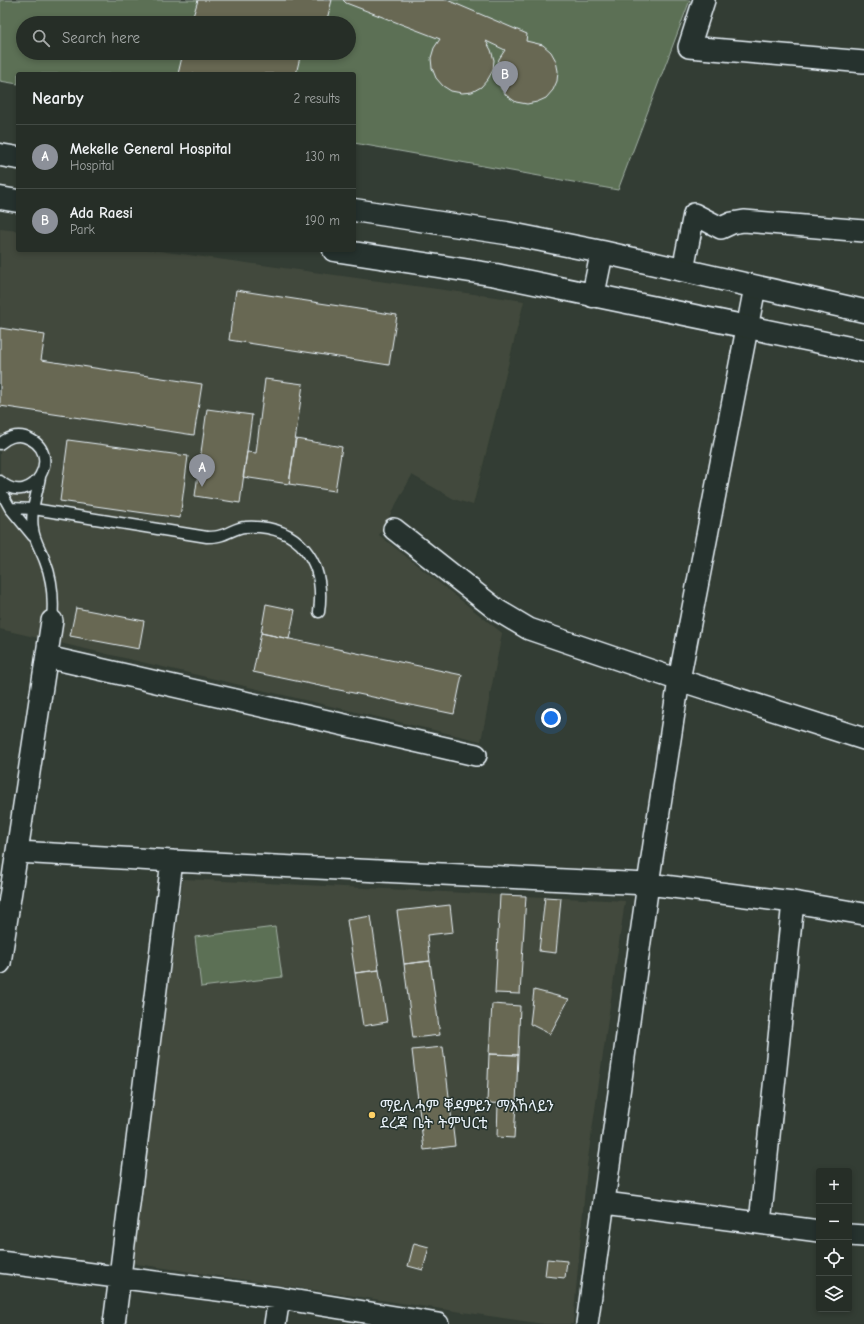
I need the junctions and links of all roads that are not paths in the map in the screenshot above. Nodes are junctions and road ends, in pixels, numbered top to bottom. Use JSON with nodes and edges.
{"nodes":[{"id":1,"x":704,"y":0,"type":"edge"},
{"id":2,"x":864,"y":62,"type":"edge"},
{"id":3,"x":0,"y":155,"type":"edge"},
{"id":4,"x":16,"y":158,"type":"edge"},
{"id":5,"x":0,"y":198,"type":"edge"},
{"id":6,"x":16,"y":200,"type":"edge"},
{"id":7,"x":356,"y":210,"type":"edge"},
{"id":8,"x":864,"y":231,"type":"edge"},
{"id":9,"x":347,"y":252,"type":"edge"},
{"id":10,"x":602,"y":252,"type":"junction"},
{"id":11,"x":683,"y":270,"type":"junction"},
{"id":12,"x":755,"y":287,"type":"junction"},
{"id":13,"x":593,"y":296,"type":"junction"},
{"id":14,"x":864,"y":312,"type":"edge"},
{"id":15,"x":748,"y":328,"type":"junction"},
{"id":16,"x":864,"y":351,"type":"edge"},
{"id":17,"x":0,"y":444,"type":"edge"},
{"id":18,"x":40,"y":478,"type":"junction"},
{"id":19,"x":0,"y":481,"type":"edge"},
{"id":20,"x":0,"y":490,"type":"edge"},
{"id":21,"x":10,"y":508,"type":"junction"},
{"id":22,"x":34,"y":509,"type":"junction"},
{"id":23,"x":394,"y":530,"type":"dead end"},
{"id":24,"x":34,"y":537,"type":"junction"},
{"id":25,"x":319,"y":612,"type":"dead end"},
{"id":26,"x":52,"y":621,"type":"joint"},
{"id":27,"x":47,"y":657,"type":"junction"},
{"id":28,"x":679,"y":680,"type":"junction"},
{"id":29,"x":864,"y":739,"type":"edge"},
{"id":30,"x":476,"y":755,"type":"dead end"},
{"id":31,"x":18,"y":852,"type":"junction"},
{"id":32,"x":172,"y":861,"type":"junction"},
{"id":33,"x":648,"y":884,"type":"junction"},
{"id":34,"x":793,"y":902,"type":"junction"},
{"id":35,"x":864,"y":914,"type":"edge"},
{"id":36,"x":0,"y":963,"type":"edge"},
{"id":37,"x":605,"y":1203,"type":"junction"},
{"id":38,"x":760,"y":1223,"type":"junction"},
{"id":39,"x":816,"y":1230,"type":"edge"},
{"id":40,"x":852,"y":1234,"type":"edge"},
{"id":41,"x":864,"y":1236,"type":"edge"},
{"id":42,"x":0,"y":1262,"type":"edge"},
{"id":43,"x":120,"y":1277,"type":"junction"},
{"id":44,"x":279,"y":1298,"type":"junction"},
{"id":45,"x":114,"y":1324,"type":"edge"},
{"id":46,"x":275,"y":1324,"type":"edge"},
{"id":47,"x":438,"y":1324,"type":"edge"},
{"id":48,"x":588,"y":1324,"type":"edge"}],
"edges":[{"from":1,"to":2,"type":"street"},
{"from":3,"to":4,"type":"main road"},
{"from":5,"to":6,"type":"main road"},
{"from":7,"to":10,"type":"main road"},
{"from":8,"to":11,"type":"street"},
{"from":9,"to":13,"type":"main road"},
{"from":10,"to":11,"type":"main road"},
{"from":10,"to":13,"type":"main road"},
{"from":11,"to":12,"type":"main road"},
{"from":12,"to":14,"type":"main road"},
{"from":12,"to":15,"type":"street"},
{"from":13,"to":15,"type":"main road"},
{"from":15,"to":16,"type":"main road"},
{"from":15,"to":28,"type":"street"},
{"from":17,"to":18,"type":"lane"},
{"from":18,"to":19,"type":"lane"},
{"from":18,"to":22,"type":"lane"},
{"from":20,"to":21,"type":"lane"},
{"from":21,"to":22,"type":"lane"},
{"from":21,"to":24,"type":"lane"},
{"from":22,"to":24,"type":"lane"},
{"from":22,"to":25,"type":"lane"},
{"from":23,"to":28,"type":"street"},
{"from":24,"to":26,"type":"lane"},
{"from":26,"to":27,"type":"street"},
{"from":27,"to":30,"type":"street"},
{"from":27,"to":31,"type":"street"},
{"from":28,"to":29,"type":"street"},
{"from":28,"to":33,"type":"street"},
{"from":31,"to":32,"type":"street"},
{"from":31,"to":36,"type":"street"},
{"from":32,"to":33,"type":"street"},
{"from":32,"to":43,"type":"street"},
{"from":33,"to":34,"type":"street"},
{"from":33,"to":37,"type":"street"},
{"from":34,"to":35,"type":"street"},
{"from":34,"to":38,"type":"street"},
{"from":37,"to":38,"type":"street"},
{"from":37,"to":48,"type":"street"},
{"from":38,"to":39,"type":"street"},
{"from":40,"to":41,"type":"street"},
{"from":42,"to":43,"type":"street"},
{"from":43,"to":44,"type":"street"},
{"from":43,"to":45,"type":"street"},
{"from":44,"to":46,"type":"street"},
{"from":44,"to":47,"type":"street"}]}
